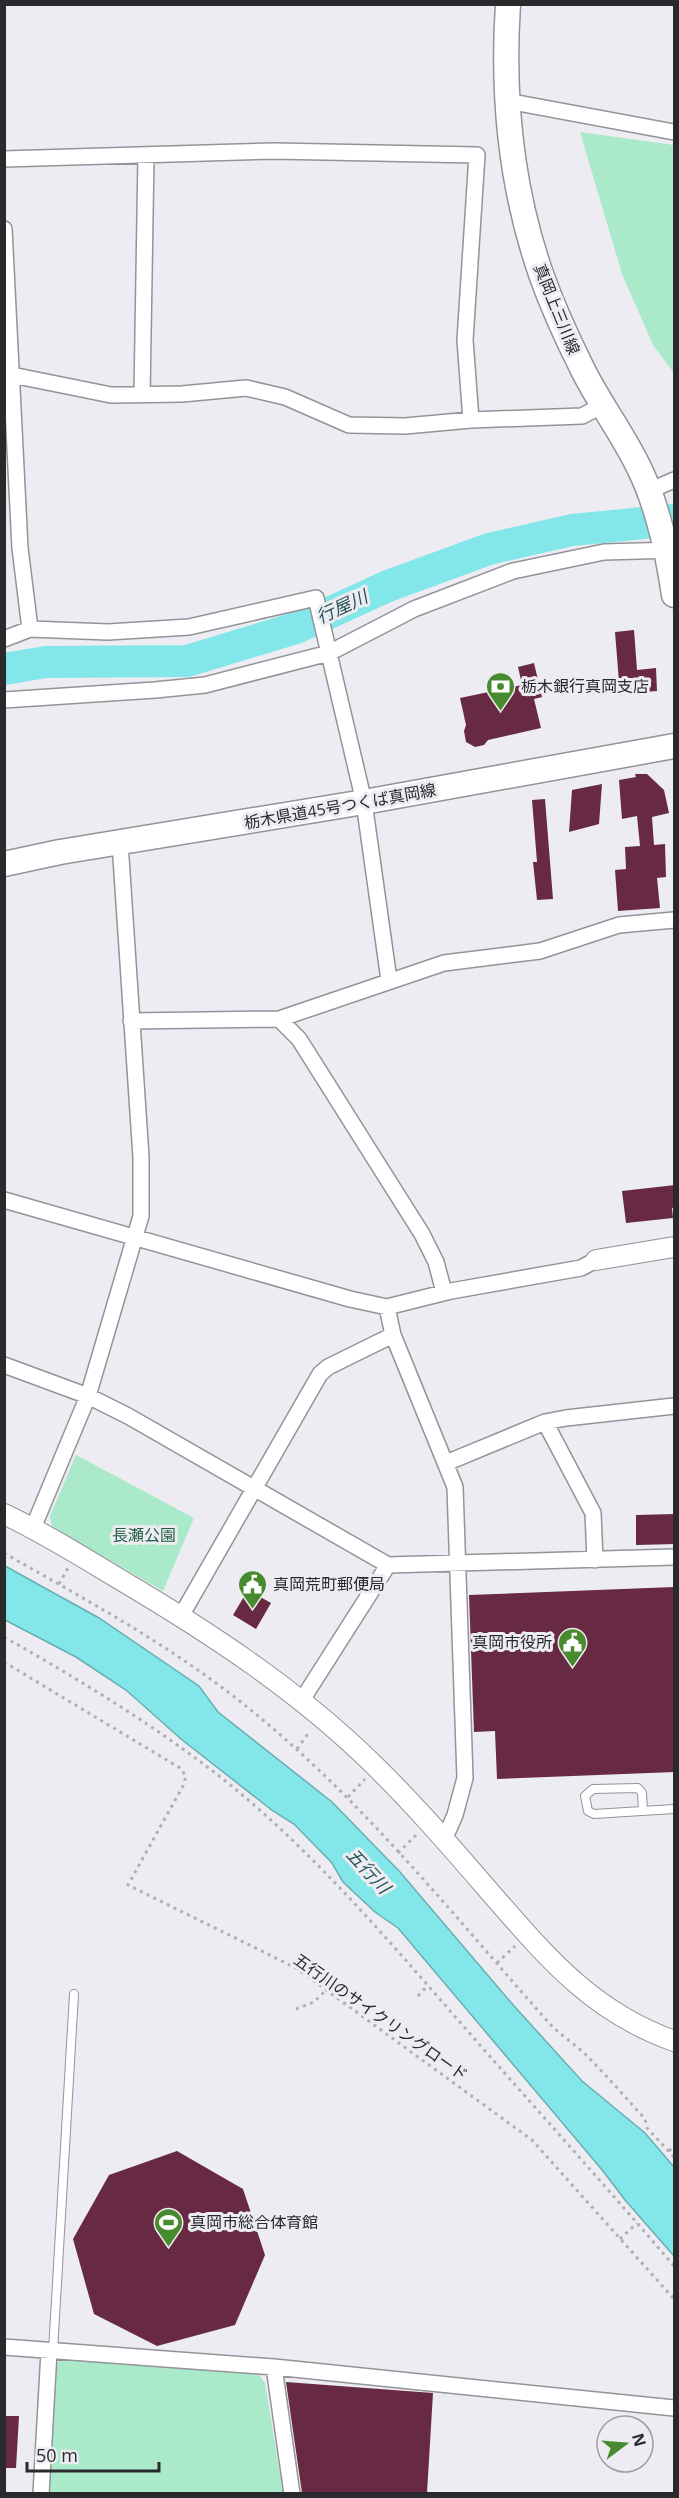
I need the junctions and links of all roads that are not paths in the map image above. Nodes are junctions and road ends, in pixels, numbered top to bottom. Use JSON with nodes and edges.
{"nodes":[{"id":1,"x":508,"y":4,"type":"edge"},
{"id":2,"x":507,"y":101,"type":"junction"},
{"id":3,"x":675,"y":132,"type":"edge"},
{"id":4,"x":146,"y":156,"type":"junction"},
{"id":5,"x":4,"y":159,"type":"edge"},
{"id":6,"x":4,"y":229,"type":"edge"},
{"id":7,"x":12,"y":375,"type":"junction"},
{"id":8,"x":142,"y":394,"type":"junction"},
{"id":9,"x":603,"y":405,"type":"junction"},
{"id":10,"x":471,"y":420,"type":"junction"},
{"id":11,"x":675,"y":480,"type":"edge"},
{"id":12,"x":652,"y":500,"type":"junction"},
{"id":13,"x":668,"y":546,"type":"edge"},
{"id":14,"x":675,"y":595,"type":"edge"},
{"id":15,"x":30,"y":629,"type":"junction"},
{"id":16,"x":4,"y":639,"type":"edge"},
{"id":17,"x":328,"y":650,"type":"junction"},
{"id":18,"x":4,"y":700,"type":"edge"},
{"id":19,"x":675,"y":746,"type":"edge"},
{"id":20,"x":364,"y":802,"type":"junction"},
{"id":21,"x":120,"y":843,"type":"junction"},
{"id":22,"x":4,"y":864,"type":"edge"},
{"id":23,"x":675,"y":920,"type":"edge"},
{"id":24,"x":389,"y":980,"type":"junction"},
{"id":25,"x":279,"y":1019,"type":"junction"},
{"id":26,"x":131,"y":1021,"type":"junction"},
{"id":27,"x":4,"y":1200,"type":"edge"},
{"id":28,"x":135,"y":1237,"type":"junction"},
{"id":29,"x":675,"y":1247,"type":"edge"},
{"id":30,"x":596,"y":1260,"type":"joint"},
{"id":31,"x":444,"y":1292,"type":"junction"},
{"id":32,"x":387,"y":1307,"type":"junction"},
{"id":33,"x":393,"y":1335,"type":"junction"},
{"id":34,"x":4,"y":1365,"type":"edge"},
{"id":35,"x":88,"y":1396,"type":"junction"},
{"id":36,"x":675,"y":1406,"type":"edge"},
{"id":37,"x":545,"y":1422,"type":"junction"},
{"id":38,"x":446,"y":1463,"type":"junction"},
{"id":39,"x":253,"y":1488,"type":"junction"},
{"id":40,"x":4,"y":1514,"type":"edge"},
{"id":41,"x":33,"y":1528,"type":"junction"},
{"id":42,"x":675,"y":1557,"type":"edge"},
{"id":43,"x":595,"y":1560,"type":"junction"},
{"id":44,"x":457,"y":1563,"type":"junction"},
{"id":45,"x":388,"y":1565,"type":"junction"},
{"id":46,"x":181,"y":1616,"type":"junction"},
{"id":47,"x":302,"y":1700,"type":"junction"},
{"id":48,"x":675,"y":1809,"type":"edge"},
{"id":49,"x":643,"y":1811,"type":"junction"},
{"id":50,"x":444,"y":1840,"type":"junction"},
{"id":51,"x":74,"y":1994,"type":"dead end"},
{"id":52,"x":675,"y":2041,"type":"edge"},
{"id":53,"x":4,"y":2347,"type":"edge"},
{"id":54,"x":51,"y":2351,"type":"junction"},
{"id":55,"x":274,"y":2367,"type":"junction"},
{"id":56,"x":675,"y":2408,"type":"edge"},
{"id":57,"x":41,"y":2493,"type":"edge"},
{"id":58,"x":292,"y":2493,"type":"edge"}],
"edges":[{"from":1,"to":2,"type":"main road","name":"真岡上三川線"},
{"from":2,"to":3,"type":"street"},
{"from":2,"to":9,"type":"main road","name":"真岡上三川線"},
{"from":4,"to":5,"type":"street"},
{"from":4,"to":8,"type":"street"},
{"from":4,"to":10,"type":"street"},
{"from":6,"to":7,"type":"street"},
{"from":7,"to":8,"type":"street"},
{"from":7,"to":15,"type":"street"},
{"from":8,"to":10,"type":"street"},
{"from":9,"to":10,"type":"street"},
{"from":9,"to":12,"type":"main road","name":"真岡上三川線"},
{"from":11,"to":12,"type":"street"},
{"from":12,"to":13,"type":"main road","name":"真岡上三川線"},
{"from":13,"to":14,"type":"main road","name":"真岡上三川線"},
{"from":13,"to":17,"type":"street"},
{"from":15,"to":16,"type":"street"},
{"from":15,"to":17,"type":"street"},
{"from":17,"to":18,"type":"street"},
{"from":17,"to":20,"type":"street"},
{"from":19,"to":20,"type":"main road","name":"栃木県道45号つくば真岡線"},
{"from":20,"to":21,"type":"main road","name":"栃木県道45号つくば真岡線"},
{"from":20,"to":24,"type":"street"},
{"from":21,"to":22,"type":"main road","name":"栃木県道45号つくば真岡線"},
{"from":21,"to":26,"type":"street"},
{"from":23,"to":24,"type":"street"},
{"from":24,"to":25,"type":"street"},
{"from":25,"to":26,"type":"street"},
{"from":25,"to":31,"type":"street"},
{"from":26,"to":28,"type":"street"},
{"from":27,"to":28,"type":"street"},
{"from":28,"to":32,"type":"street"},
{"from":28,"to":35,"type":"street"},
{"from":29,"to":30,"type":"street"},
{"from":30,"to":31,"type":"street"},
{"from":31,"to":32,"type":"street"},
{"from":32,"to":33,"type":"street"},
{"from":33,"to":38,"type":"street"},
{"from":33,"to":39,"type":"street"},
{"from":34,"to":35,"type":"street"},
{"from":35,"to":39,"type":"street"},
{"from":35,"to":41,"type":"street"},
{"from":36,"to":37,"type":"street"},
{"from":37,"to":38,"type":"street"},
{"from":37,"to":43,"type":"street"},
{"from":38,"to":44,"type":"street"},
{"from":39,"to":45,"type":"street"},
{"from":39,"to":46,"type":"street"},
{"from":40,"to":41,"type":"street"},
{"from":41,"to":46,"type":"street"},
{"from":42,"to":43,"type":"street"},
{"from":43,"to":44,"type":"street"},
{"from":44,"to":45,"type":"street"},
{"from":44,"to":50,"type":"street"},
{"from":45,"to":47,"type":"street"},
{"from":46,"to":47,"type":"street"},
{"from":47,"to":50,"type":"street"},
{"from":48,"to":49,"type":"lane"},
{"from":49,"to":49,"type":"lane"},
{"from":50,"to":52,"type":"street"},
{"from":51,"to":54,"type":"lane"},
{"from":53,"to":54,"type":"street"},
{"from":54,"to":55,"type":"street"},
{"from":54,"to":57,"type":"street"},
{"from":55,"to":56,"type":"street"},
{"from":55,"to":58,"type":"street"}]}
